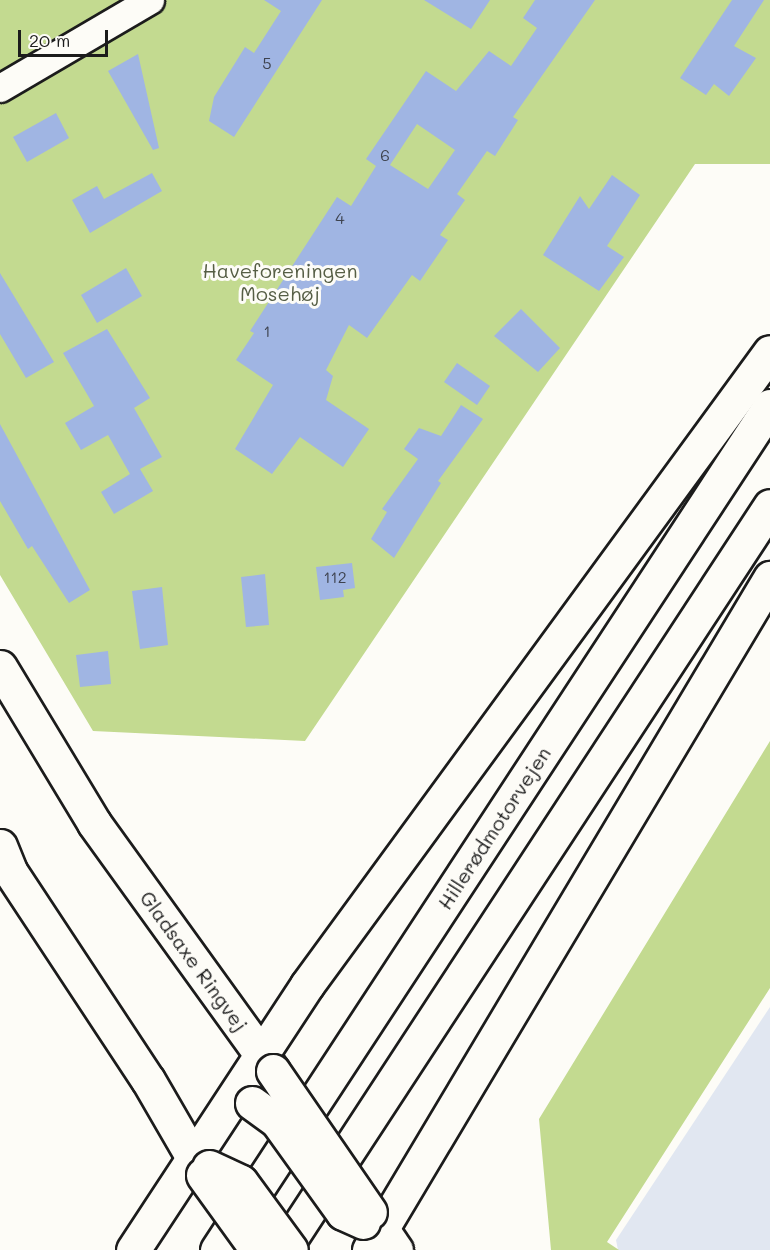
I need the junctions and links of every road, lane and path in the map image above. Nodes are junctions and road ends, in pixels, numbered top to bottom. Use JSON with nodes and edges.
{"nodes":[{"id":1,"x":150,"y":0,"type":"edge"},
{"id":2,"x":0,"y":88,"type":"edge"},
{"id":3,"x":770,"y":352,"type":"edge"},
{"id":4,"x":770,"y":406,"type":"edge"},
{"id":5,"x":770,"y":506,"type":"edge"},
{"id":6,"x":770,"y":578,"type":"edge"},
{"id":7,"x":0,"y":667,"type":"edge"},
{"id":8,"x":0,"y":846,"type":"edge"},
{"id":9,"x":268,"y":1062,"type":"junction"},
{"id":10,"x":242,"y":1101,"type":"junction"},
{"id":11,"x":201,"y":1167,"type":"junction"},
{"id":12,"x":376,"y":1233,"type":"edge"},
{"id":13,"x":133,"y":1250,"type":"edge"},
{"id":14,"x":218,"y":1250,"type":"edge"},
{"id":15,"x":256,"y":1250,"type":"edge"},
{"id":16,"x":283,"y":1250,"type":"edge"},
{"id":17,"x":291,"y":1250,"type":"edge"}],
"edges":[{"from":1,"to":2,"type":"street"},
{"from":3,"to":9,"type":"main road"},
{"from":4,"to":14,"type":"main road","name":"Hillerødmotorvejen"},
{"from":5,"to":16,"type":"main road"},
{"from":6,"to":12,"type":"main road"},
{"from":7,"to":9,"type":"main road","name":"Gladsaxe Ringvej"},
{"from":8,"to":11,"type":"main road"},
{"from":9,"to":10,"type":"main road"},
{"from":9,"to":12,"type":"main road","name":"Gladsaxe Ringvej","bridge":true},
{"from":10,"to":11,"type":"main road"},
{"from":10,"to":12,"type":"main road","bridge":true},
{"from":11,"to":13,"type":"main road"},
{"from":11,"to":15,"type":"main road","bridge":true},
{"from":11,"to":17,"type":"main road","bridge":true}]}
